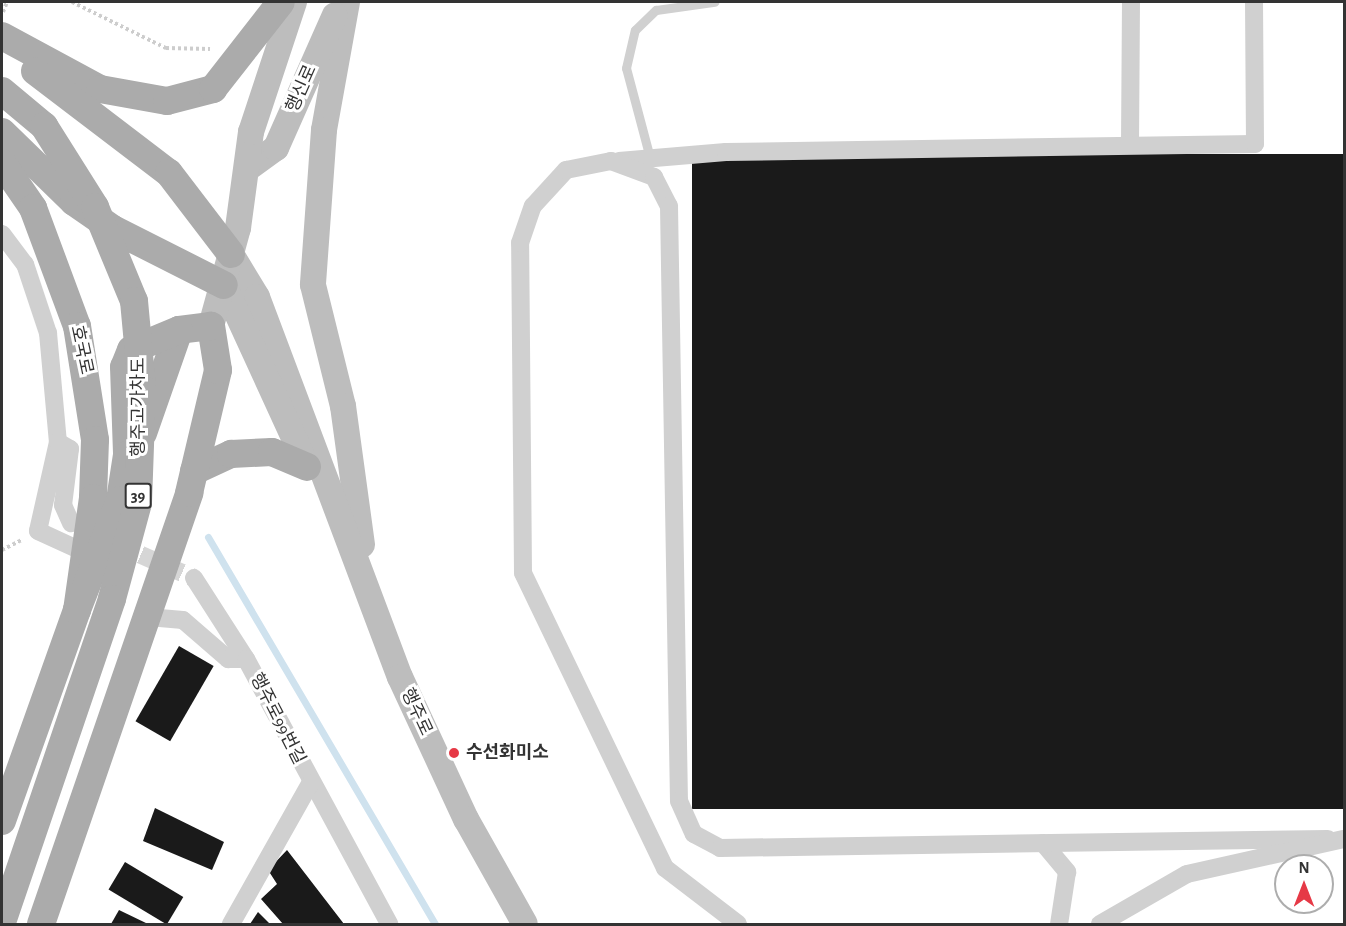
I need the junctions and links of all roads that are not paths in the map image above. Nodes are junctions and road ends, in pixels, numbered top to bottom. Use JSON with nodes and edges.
{"nodes":[{"id":1,"x":281,"y":2,"type":"edge"},
{"id":2,"x":294,"y":2,"type":"edge"},
{"id":3,"x":341,"y":2,"type":"edge"},
{"id":4,"x":347,"y":2,"type":"edge"},
{"id":5,"x":714,"y":2,"type":"edge"},
{"id":6,"x":1131,"y":2,"type":"edge"},
{"id":7,"x":1254,"y":2,"type":"edge"},
{"id":8,"x":2,"y":36,"type":"edge"},
{"id":9,"x":2,"y":48,"type":"edge"},
{"id":10,"x":2,"y":91,"type":"edge"},
{"id":11,"x":2,"y":132,"type":"edge"},
{"id":12,"x":1130,"y":144,"type":"junction"},
{"id":13,"x":650,"y":158,"type":"junction"},
{"id":14,"x":611,"y":161,"type":"junction"},
{"id":15,"x":251,"y":166,"type":"junction"},
{"id":16,"x":4,"y":176,"type":"edge"},
{"id":17,"x":2,"y":234,"type":"edge"},
{"id":18,"x":231,"y":254,"type":"junction"},
{"id":19,"x":224,"y":285,"type":"junction"},
{"id":20,"x":211,"y":326,"type":"junction"},
{"id":21,"x":179,"y":330,"type":"junction"},
{"id":22,"x":58,"y":442,"type":"junction"},
{"id":23,"x":307,"y":467,"type":"junction"},
{"id":24,"x":194,"y":471,"type":"junction"},
{"id":25,"x":120,"y":500,"type":"junction"},
{"id":26,"x":71,"y":523,"type":"dead end"},
{"id":27,"x":86,"y":553,"type":"junction"},
{"id":28,"x":194,"y":578,"type":"tunnel mouth"},
{"id":29,"x":368,"y":590,"type":"junction"},
{"id":30,"x":77,"y":610,"type":"junction"},
{"id":31,"x":148,"y":617,"type":"junction"},
{"id":32,"x":246,"y":658,"type":"junction"},
{"id":33,"x":310,"y":784,"type":"junction"},
{"id":34,"x":2,"y":821,"type":"edge"},
{"id":35,"x":1336,"y":839,"type":"edge"},
{"id":36,"x":1043,"y":843,"type":"junction"},
{"id":37,"x":2,"y":923,"type":"edge"},
{"id":38,"x":41,"y":924,"type":"edge"},
{"id":39,"x":231,"y":924,"type":"edge"},
{"id":40,"x":389,"y":924,"type":"edge"},
{"id":41,"x":525,"y":924,"type":"edge"},
{"id":42,"x":738,"y":924,"type":"edge"},
{"id":43,"x":1059,"y":924,"type":"edge"},
{"id":44,"x":1100,"y":924,"type":"edge"}],
"edges":[{"from":1,"to":8,"type":"main road"},
{"from":2,"to":15,"type":"main road","name":"행신로"},
{"from":3,"to":15,"type":"main road","name":"행신로"},
{"from":4,"to":29,"type":"main road"},
{"from":5,"to":13,"type":"lane"},
{"from":6,"to":12,"type":"street"},
{"from":7,"to":12,"type":"street"},
{"from":9,"to":18,"type":"main road"},
{"from":10,"to":37,"type":"main road","name":"행주고가차도","number":"39","bridge":true},
{"from":11,"to":19,"type":"main road"},
{"from":12,"to":13,"type":"street"},
{"from":13,"to":14,"type":"street"},
{"from":14,"to":36,"type":"street"},
{"from":14,"to":42,"type":"street"},
{"from":15,"to":18,"type":"main road","name":"행신로"},
{"from":16,"to":27,"type":"main road","name":"호국로"},
{"from":17,"to":22,"type":"street"},
{"from":18,"to":19,"type":"main road","name":"행신로"},
{"from":18,"to":29,"type":"main road","name":"행주로"},
{"from":19,"to":20,"type":"main road","name":"행신로"},
{"from":19,"to":23,"type":"main road","name":"행주로"},
{"from":20,"to":21,"type":"main road"},
{"from":20,"to":24,"type":"main road"},
{"from":21,"to":25,"type":"main road"},
{"from":21,"to":25,"type":"main road"},
{"from":22,"to":26,"type":"street"},
{"from":22,"to":27,"type":"street"},
{"from":23,"to":24,"type":"main road"},
{"from":23,"to":29,"type":"main road","name":"행주로"},
{"from":24,"to":31,"type":"main road"},
{"from":25,"to":30,"type":"main road"},
{"from":27,"to":30,"type":"main road","name":"호국로"},
{"from":28,"to":32,"type":"street"},
{"from":29,"to":41,"type":"main road","name":"행주로"},
{"from":30,"to":34,"type":"main road","name":"호국로"},
{"from":31,"to":32,"type":"street","name":"행주로99번길"},
{"from":31,"to":38,"type":"main road"},
{"from":32,"to":33,"type":"street","name":"행주로99번길"},
{"from":33,"to":39,"type":"street","name":"행주로99번길"},
{"from":33,"to":40,"type":"street","name":"행주로99번길"},
{"from":35,"to":36,"type":"street"},
{"from":35,"to":44,"type":"street"},
{"from":36,"to":43,"type":"street"}]}
